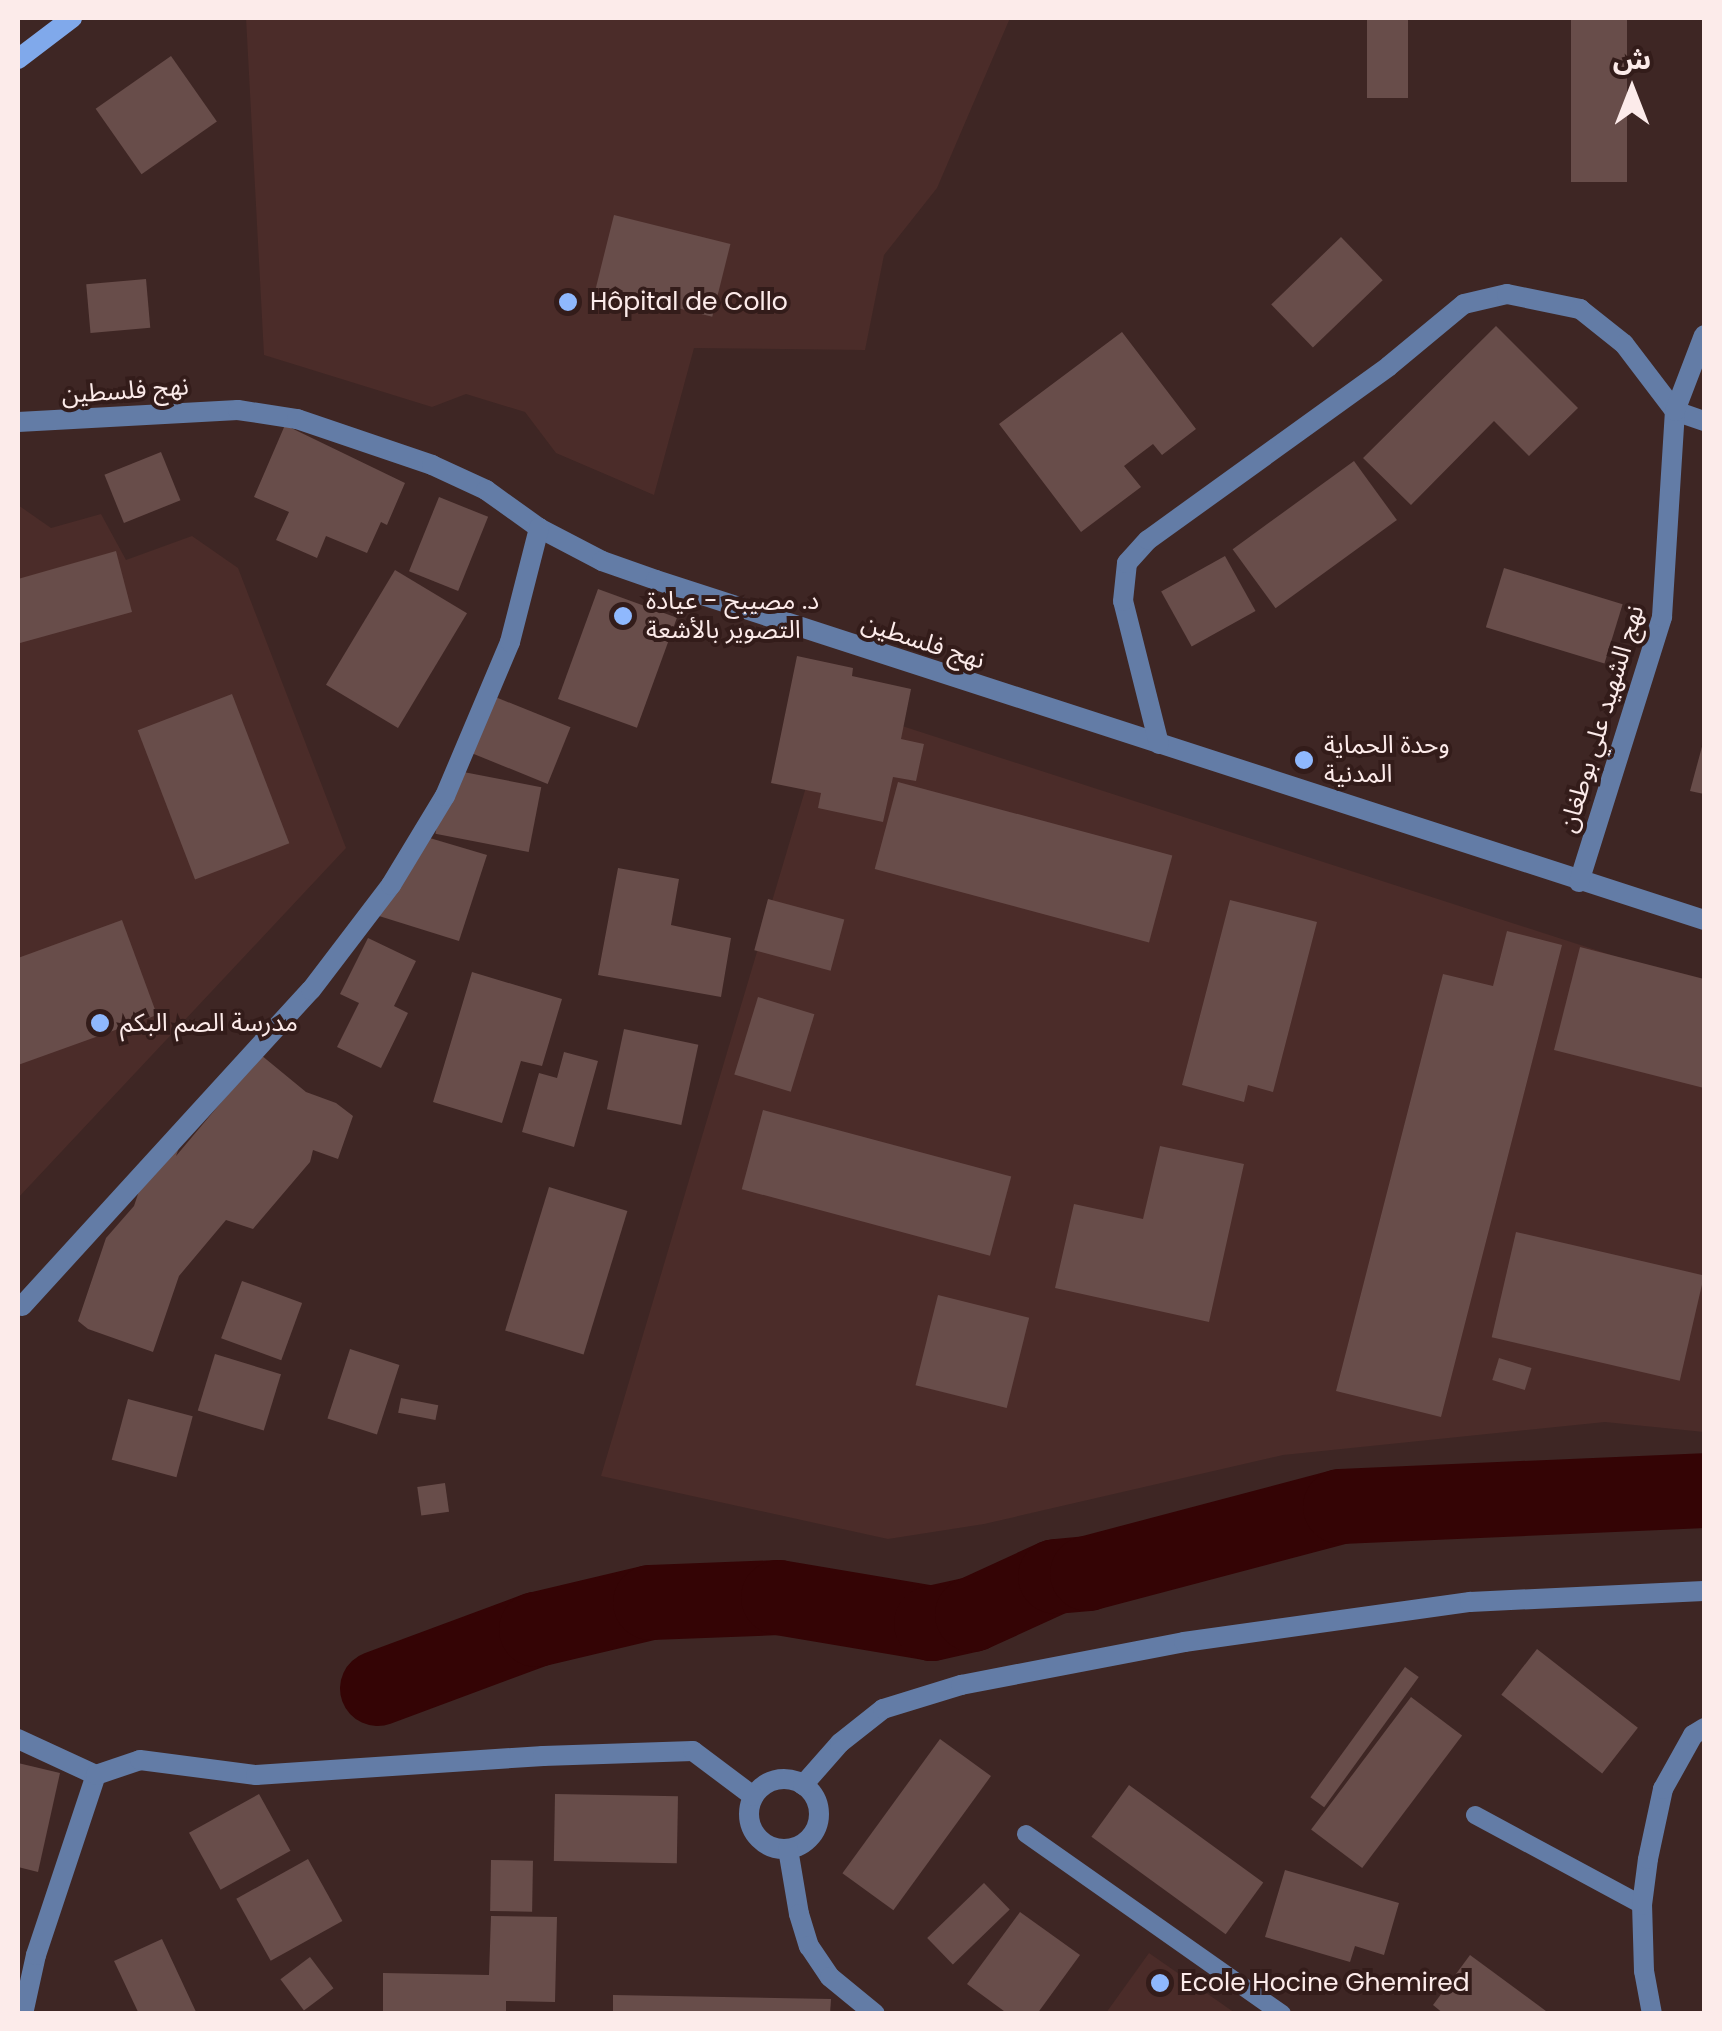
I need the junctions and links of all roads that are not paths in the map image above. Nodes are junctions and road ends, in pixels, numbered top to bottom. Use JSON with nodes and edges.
{"nodes":[{"id":1,"x":72,"y":18,"type":"edge"},
{"id":2,"x":18,"y":59,"type":"edge"},
{"id":3,"x":1704,"y":336,"type":"edge"},
{"id":4,"x":1674,"y":411,"type":"junction"},
{"id":5,"x":1704,"y":421,"type":"edge"},
{"id":6,"x":18,"y":422,"type":"edge"},
{"id":7,"x":539,"y":528,"type":"junction"},
{"id":8,"x":1159,"y":744,"type":"junction"},
{"id":9,"x":1579,"y":882,"type":"junction"},
{"id":10,"x":1704,"y":920,"type":"edge"},
{"id":11,"x":22,"y":1306,"type":"dead end"},
{"id":12,"x":1704,"y":1590,"type":"edge"},
{"id":13,"x":1704,"y":1728,"type":"edge"},
{"id":14,"x":18,"y":1739,"type":"edge"},
{"id":15,"x":96,"y":1775,"type":"junction"},
{"id":16,"x":802,"y":1784,"type":"junction"},
{"id":17,"x":753,"y":1796,"type":"junction"},
{"id":18,"x":1476,"y":1815,"type":"dead end"},
{"id":19,"x":1026,"y":1834,"type":"dead end"},
{"id":20,"x":788,"y":1849,"type":"junction"},
{"id":21,"x":1642,"y":1906,"type":"junction"},
{"id":22,"x":23,"y":2014,"type":"edge"},
{"id":23,"x":875,"y":2014,"type":"edge"},
{"id":24,"x":1282,"y":2014,"type":"edge"},
{"id":25,"x":1652,"y":2014,"type":"edge"}],
"edges":[{"from":1,"to":2,"type":"street"},
{"from":3,"to":4,"type":"street","name":"نهج الشهيد علي بوطغان"},
{"from":4,"to":5,"type":"street"},
{"from":4,"to":8,"type":"street"},
{"from":4,"to":9,"type":"street","name":"نهج الشهيد علي بوطغان"},
{"from":6,"to":7,"type":"street","name":"نهج فلسطين"},
{"from":7,"to":8,"type":"street","name":"نهج فلسطين"},
{"from":7,"to":11,"type":"street"},
{"from":8,"to":9,"type":"street","name":"نهج فلسطين"},
{"from":9,"to":10,"type":"street","name":"نهج فلسطين"},
{"from":12,"to":16,"type":"street"},
{"from":13,"to":21,"type":"street"},
{"from":14,"to":15,"type":"street"},
{"from":15,"to":17,"type":"street"},
{"from":15,"to":22,"type":"street"},
{"from":16,"to":17,"type":"street"},
{"from":16,"to":20,"type":"street"},
{"from":17,"to":20,"type":"street"},
{"from":18,"to":21,"type":"lane"},
{"from":19,"to":24,"type":"lane"},
{"from":20,"to":23,"type":"street"},
{"from":21,"to":25,"type":"street"}]}
